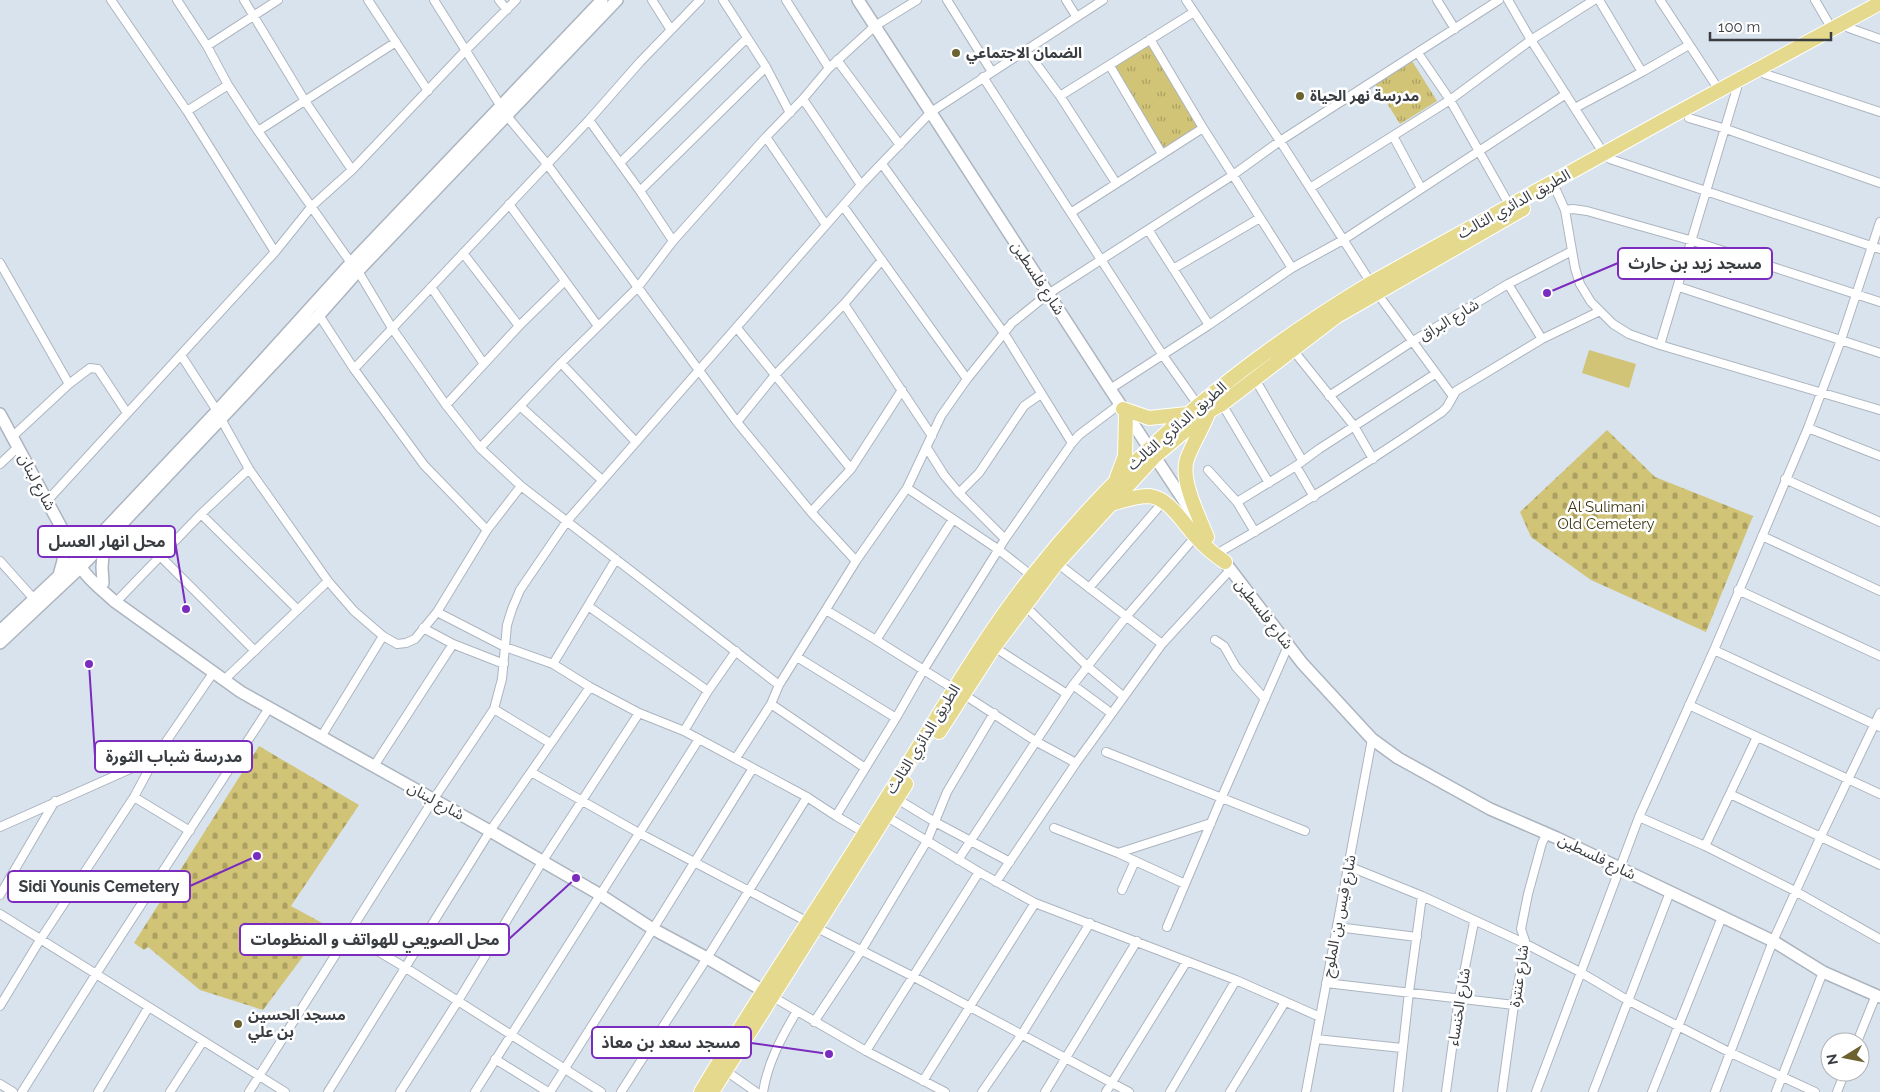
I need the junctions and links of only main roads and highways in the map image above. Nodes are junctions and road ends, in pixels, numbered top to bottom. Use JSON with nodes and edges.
{"nodes":[{"id":1,"x":1880,"y":3,"type":"edge"},
{"id":2,"x":1880,"y":11,"type":"edge"},
{"id":3,"x":1607,"y":156,"type":"junction"},
{"id":4,"x":1374,"y":288,"type":"junction"},
{"id":5,"x":1204,"y":408,"type":"junction"},
{"id":6,"x":1187,"y":414,"type":"junction"},
{"id":7,"x":1151,"y":453,"type":"junction"},
{"id":8,"x":1117,"y":480,"type":"junction"},
{"id":9,"x":1109,"y":504,"type":"junction"},
{"id":10,"x":1201,"y":537,"type":"junction"},
{"id":11,"x":1224,"y":562,"type":"road end"},
{"id":12,"x":959,"y":692,"type":"junction"},
{"id":13,"x":813,"y":925,"type":"junction"},
{"id":14,"x":768,"y":994,"type":"junction"},
{"id":15,"x":701,"y":1092,"type":"edge"},
{"id":16,"x":712,"y":1092,"type":"edge"}],
"edges":[{"from":1,"to":3,"type":"highway","name":"الطريق الدائري الثالث"},
{"from":2,"to":3,"type":"highway","name":"الطريق الدائري الثالث"},
{"from":3,"to":4,"type":"highway","name":"الطريق الدائري الثالث"},
{"from":3,"to":4,"type":"highway","name":"الطريق الدائري الثالث"},
{"from":4,"to":5,"type":"highway","name":"الطريق الدائري الثالث"},
{"from":4,"to":5,"type":"highway","name":"الطريق الدائري الثالث"},
{"from":5,"to":6,"type":"highway","name":"الطريق الدائري الثالث"},
{"from":5,"to":7,"type":"highway","name":"الطريق الدائري الثالث"},
{"from":5,"to":10,"type":"highway"},
{"from":6,"to":7,"type":"highway","name":"الطريق الدائري الثالث"},
{"from":6,"to":8,"type":"highway"},
{"from":7,"to":8,"type":"highway","name":"الطريق الدائري الثالث"},
{"from":7,"to":9,"type":"highway","name":"الطريق الدائري الثالث"},
{"from":8,"to":12,"type":"highway","name":"الطريق الدائري الثالث"},
{"from":9,"to":10,"type":"highway"},
{"from":9,"to":12,"type":"highway","name":"الطريق الدائري الثالث"},
{"from":10,"to":11,"type":"highway"},
{"from":12,"to":13,"type":"highway","name":"الطريق الدائري الثالث"},
{"from":12,"to":13,"type":"highway","name":"الطريق الدائري الثالث"},
{"from":13,"to":14,"type":"highway","name":"الطريق الدائري الثالث"},
{"from":14,"to":15,"type":"highway","name":"الطريق الدائري الثالث"},
{"from":14,"to":16,"type":"highway","name":"الطريق الدائري الثالث"}]}
